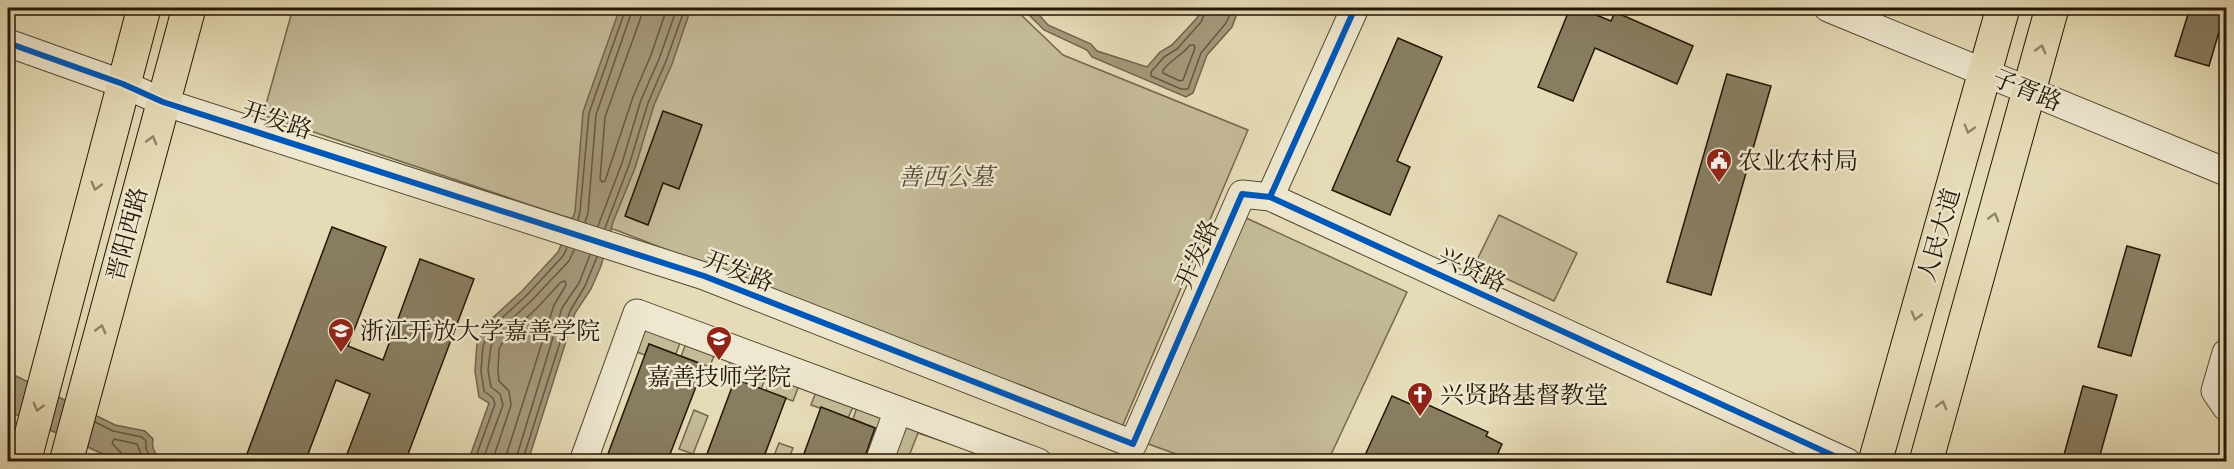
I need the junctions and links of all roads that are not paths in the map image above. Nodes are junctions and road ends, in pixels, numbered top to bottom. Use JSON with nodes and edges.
{"nodes":[{"id":1,"x":144,"y":8,"type":"edge"},
{"id":2,"x":189,"y":8,"type":"edge"},
{"id":3,"x":1355,"y":8,"type":"edge"},
{"id":4,"x":1828,"y":8,"type":"edge"},
{"id":5,"x":2003,"y":8,"type":"edge"},
{"id":6,"x":2052,"y":8,"type":"edge"},
{"id":7,"x":8,"y":43,"type":"edge"},
{"id":8,"x":1985,"y":72,"type":"junction"},
{"id":9,"x":123,"y":84,"type":"junction"},
{"id":10,"x":2029,"y":91,"type":"junction"},
{"id":11,"x":163,"y":102,"type":"junction"},
{"id":12,"x":2226,"y":172,"type":"edge"},
{"id":13,"x":1270,"y":197,"type":"junction"},
{"id":14,"x":2226,"y":353,"type":"edge"},
{"id":15,"x":2226,"y":407,"type":"edge"},
{"id":16,"x":898,"y":410,"type":"junction"},
{"id":17,"x":26,"y":455,"type":"edge"},
{"id":18,"x":66,"y":462,"type":"edge"},
{"id":19,"x":583,"y":462,"type":"edge"},
{"id":20,"x":879,"y":462,"type":"edge"},
{"id":21,"x":1038,"y":462,"type":"edge"},
{"id":22,"x":1846,"y":462,"type":"edge"},
{"id":23,"x":1875,"y":462,"type":"edge"},
{"id":24,"x":1926,"y":462,"type":"edge"}],
"edges":[{"from":1,"to":9,"type":"main road","name":"晋阳西路"},
{"from":2,"to":11,"type":"main road","name":"晋阳西路"},
{"from":3,"to":13,"type":"street"},
{"from":4,"to":8,"type":"street","name":"子胥路"},
{"from":5,"to":8,"type":"main road","name":"人民大道"},
{"from":10,"to":6,"type":"main road","name":"人民大道","one_way":true},
{"from":7,"to":9,"type":"street","name":"开发路"},
{"from":8,"to":10,"type":"street","name":"子胥路"},
{"from":8,"to":23,"type":"main road","name":"人民大道","one_way":true},
{"from":9,"to":11,"type":"street","name":"开发路"},
{"from":9,"to":17,"type":"main road","name":"晋阳西路","one_way":true},
{"from":10,"to":12,"type":"street","name":"子胥路"},
{"from":24,"to":10,"type":"main road","name":"人民大道","one_way":true},
{"from":11,"to":13,"type":"street","name":"开发路"},
{"from":18,"to":11,"type":"main road","name":"晋阳西路","one_way":true},
{"from":13,"to":22,"type":"street","name":"兴贤路"},
{"from":14,"to":15,"type":"street"},
{"from":16,"to":19,"type":"street"},
{"from":16,"to":20,"type":"street"},
{"from":16,"to":21,"type":"street"}]}
